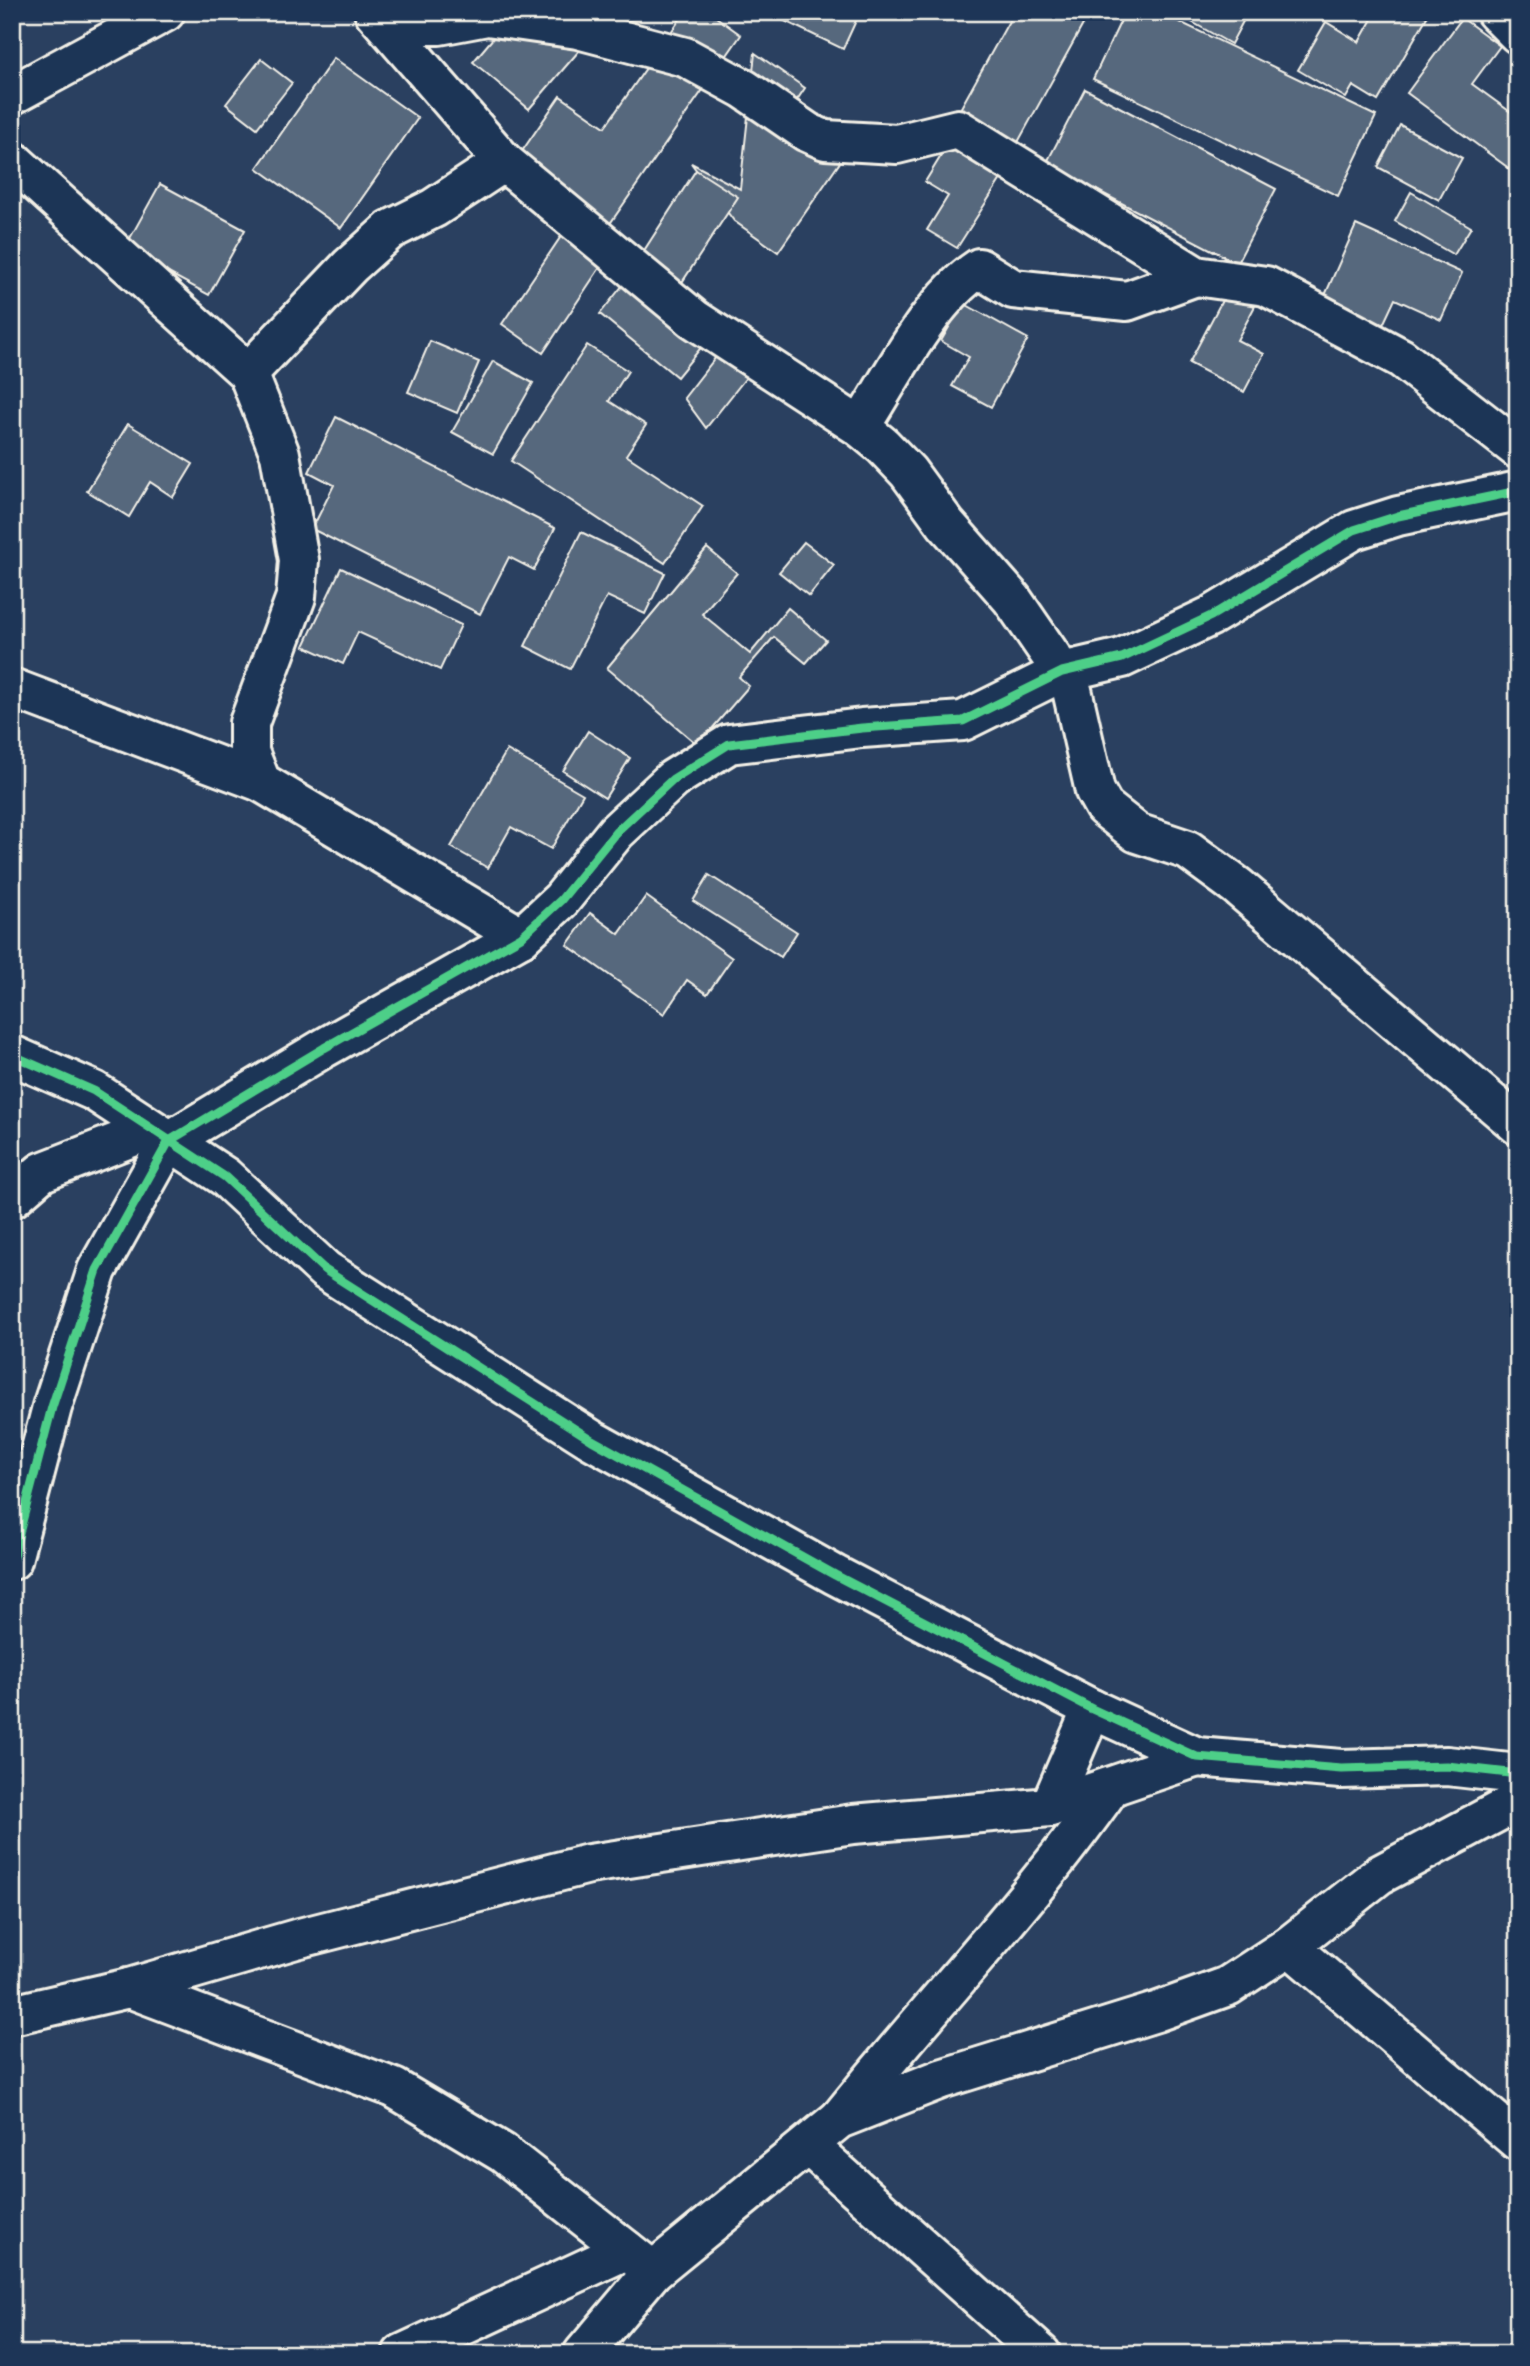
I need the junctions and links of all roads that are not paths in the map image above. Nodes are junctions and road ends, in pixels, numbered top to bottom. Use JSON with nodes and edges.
{"nodes":[{"id":1,"x":165,"y":12,"type":"edge"},
{"id":2,"x":1496,"y":12,"type":"edge"},
{"id":3,"x":380,"y":19,"type":"edge"},
{"id":4,"x":1518,"y":34,"type":"edge"},
{"id":5,"x":12,"y":95,"type":"edge"},
{"id":6,"x":12,"y":160,"type":"edge"},
{"id":7,"x":504,"y":162,"type":"junction"},
{"id":8,"x":1196,"y":276,"type":"junction"},
{"id":9,"x":248,"y":373,"type":"junction"},
{"id":10,"x":860,"y":427,"type":"junction"},
{"id":11,"x":1518,"y":449,"type":"edge"},
{"id":12,"x":1518,"y":491,"type":"edge"},
{"id":13,"x":1062,"y":672,"type":"junction"},
{"id":14,"x":12,"y":688,"type":"edge"},
{"id":15,"x":261,"y":782,"type":"junction"},
{"id":16,"x":522,"y":937,"type":"junction"},
{"id":17,"x":12,"y":1055,"type":"edge"},
{"id":18,"x":1518,"y":1125,"type":"edge"},
{"id":19,"x":160,"y":1136,"type":"junction"},
{"id":20,"x":12,"y":1198,"type":"edge"},
{"id":21,"x":12,"y":1560,"type":"edge"},
{"id":22,"x":1092,"y":1709,"type":"junction"},
{"id":23,"x":1197,"y":1757,"type":"junction"},
{"id":24,"x":1518,"y":1773,"type":"edge"},
{"id":25,"x":1110,"y":1788,"type":"junction"},
{"id":26,"x":1518,"y":1801,"type":"edge"},
{"id":27,"x":1050,"y":1807,"type":"junction"},
{"id":28,"x":1289,"y":1946,"type":"junction"},
{"id":29,"x":129,"y":1988,"type":"junction"},
{"id":30,"x":12,"y":2015,"type":"edge"},
{"id":31,"x":839,"y":2119,"type":"junction"},
{"id":32,"x":1518,"y":2141,"type":"edge"},
{"id":33,"x":809,"y":2146,"type":"junction"},
{"id":34,"x":639,"y":2261,"type":"junction"},
{"id":35,"x":402,"y":2354,"type":"edge"},
{"id":36,"x":583,"y":2354,"type":"edge"},
{"id":37,"x":1041,"y":2354,"type":"edge"}],
"edges":[{"from":1,"to":5,"type":"street"},
{"from":2,"to":4,"type":"street"},
{"from":3,"to":7,"type":"street"},
{"from":3,"to":8,"type":"street"},
{"from":6,"to":9,"type":"street"},
{"from":7,"to":9,"type":"street"},
{"from":7,"to":10,"type":"street"},
{"from":8,"to":10,"type":"street"},
{"from":8,"to":11,"type":"street"},
{"from":9,"to":15,"type":"street"},
{"from":10,"to":13,"type":"street"},
{"from":12,"to":13,"type":"street"},
{"from":13,"to":16,"type":"street"},
{"from":13,"to":18,"type":"street"},
{"from":14,"to":15,"type":"street"},
{"from":15,"to":16,"type":"street"},
{"from":16,"to":19,"type":"street"},
{"from":17,"to":19,"type":"street"},
{"from":19,"to":20,"type":"street"},
{"from":19,"to":21,"type":"street"},
{"from":19,"to":22,"type":"street"},
{"from":22,"to":23,"type":"street"},
{"from":22,"to":27,"type":"street"},
{"from":23,"to":24,"type":"street"},
{"from":23,"to":25,"type":"street"},
{"from":25,"to":27,"type":"street"},
{"from":25,"to":31,"type":"street"},
{"from":26,"to":28,"type":"street"},
{"from":27,"to":29,"type":"street"},
{"from":28,"to":31,"type":"street"},
{"from":28,"to":32,"type":"street"},
{"from":29,"to":30,"type":"street"},
{"from":29,"to":34,"type":"street"},
{"from":31,"to":33,"type":"street"},
{"from":33,"to":34,"type":"street"},
{"from":33,"to":37,"type":"street"},
{"from":34,"to":35,"type":"street"},
{"from":34,"to":36,"type":"street"}]}
